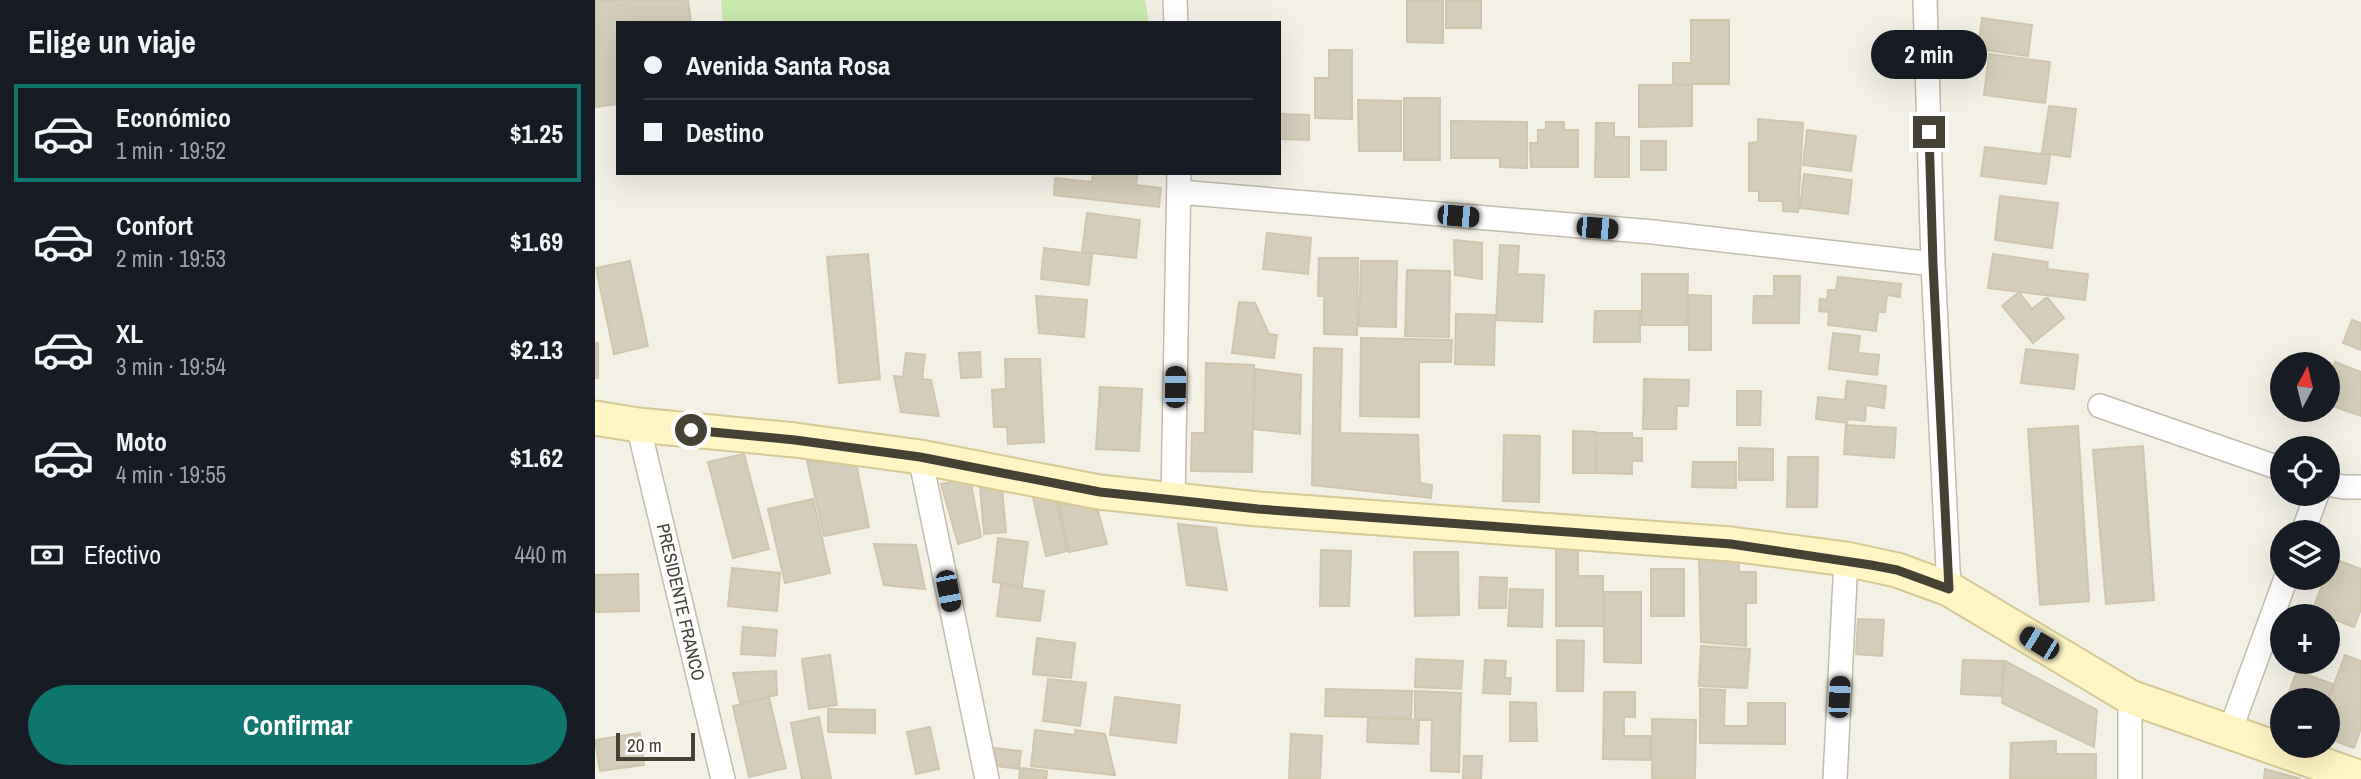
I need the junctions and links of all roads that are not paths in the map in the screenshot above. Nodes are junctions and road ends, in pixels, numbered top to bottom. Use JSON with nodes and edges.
{"nodes":[{"id":1,"x":1175,"y":0,"type":"edge"},
{"id":2,"x":1924,"y":0,"type":"edge"},
{"id":3,"x":1176,"y":21,"type":"edge"},
{"id":4,"x":1179,"y":183,"type":"edge"},
{"id":5,"x":1933,"y":264,"type":"junction"},
{"id":6,"x":2100,"y":406,"type":"dead end"},
{"id":7,"x":595,"y":418,"type":"edge"},
{"id":8,"x":638,"y":425,"type":"junction"},
{"id":9,"x":920,"y":457,"type":"junction"},
{"id":10,"x":2270,"y":465,"type":"edge"},
{"id":11,"x":2340,"y":487,"type":"edge"},
{"id":12,"x":2361,"y":487,"type":"edge"},
{"id":13,"x":1173,"y":499,"type":"junction"},
{"id":14,"x":1846,"y":559,"type":"junction"},
{"id":15,"x":1949,"y":589,"type":"junction"},
{"id":16,"x":2282,"y":590,"type":"edge"},
{"id":17,"x":2130,"y":697,"type":"junction"},
{"id":18,"x":2230,"y":731,"type":"junction"},
{"id":19,"x":2361,"y":778,"type":"edge"},
{"id":20,"x":723,"y":779,"type":"edge"},
{"id":21,"x":986,"y":779,"type":"edge"},
{"id":22,"x":1835,"y":779,"type":"edge"},
{"id":23,"x":2130,"y":779,"type":"edge"}],
"edges":[{"from":1,"to":3,"type":"street"},
{"from":2,"to":5,"type":"street"},
{"from":4,"to":5,"type":"street"},
{"from":4,"to":13,"type":"street"},
{"from":5,"to":15,"type":"street"},
{"from":6,"to":10,"type":"street"},
{"from":7,"to":8,"type":"main road"},
{"from":8,"to":9,"type":"main road"},
{"from":8,"to":20,"type":"street","name":"PRESIDENTE FRANCO"},
{"from":9,"to":13,"type":"main road"},
{"from":9,"to":21,"type":"street"},
{"from":11,"to":12,"type":"street"},
{"from":13,"to":14,"type":"main road"},
{"from":14,"to":15,"type":"main road"},
{"from":14,"to":22,"type":"street"},
{"from":15,"to":17,"type":"main road"},
{"from":16,"to":18,"type":"street"},
{"from":17,"to":18,"type":"main road"},
{"from":17,"to":23,"type":"street"},
{"from":18,"to":19,"type":"main road"}]}
